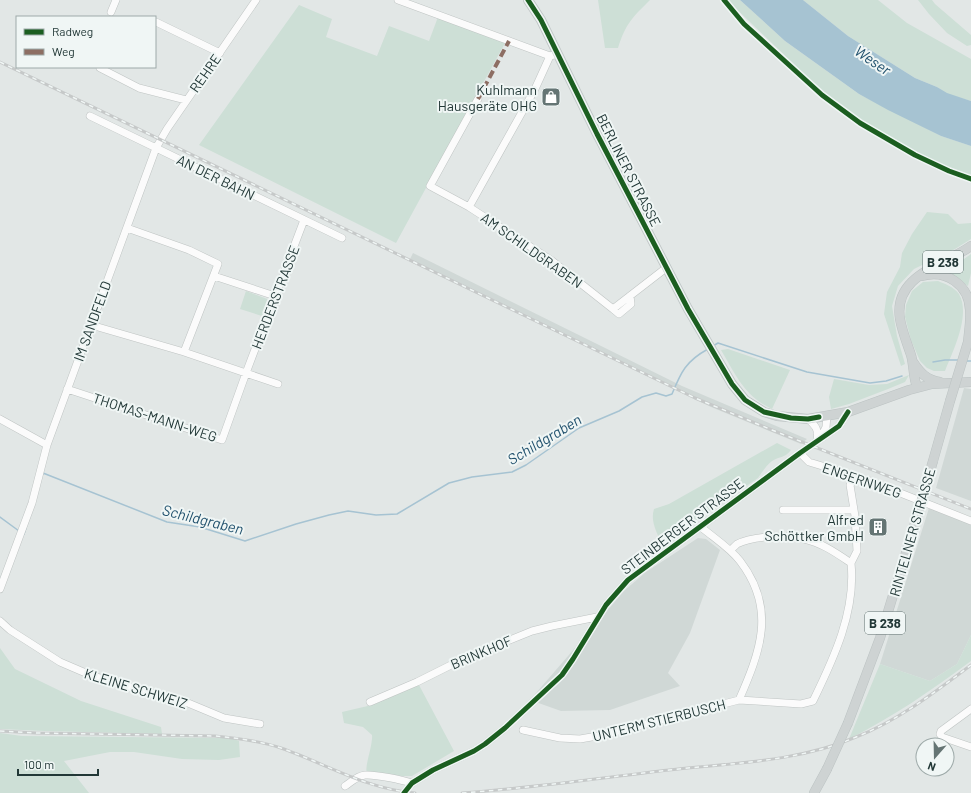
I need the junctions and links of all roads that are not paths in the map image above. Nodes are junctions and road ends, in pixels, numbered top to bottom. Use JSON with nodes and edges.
{"nodes":[{"id":1,"x":116,"y":0,"type":"edge"},
{"id":2,"x":256,"y":0,"type":"edge"},
{"id":3,"x":398,"y":0,"type":"edge"},
{"id":4,"x":528,"y":0,"type":"edge"},
{"id":5,"x":111,"y":12,"type":"dead end"},
{"id":6,"x":156,"y":22,"type":"edge"},
{"id":7,"x":220,"y":53,"type":"junction"},
{"id":8,"x":554,"y":55,"type":"junction"},
{"id":9,"x":100,"y":68,"type":"dead end"},
{"id":10,"x":478,"y":99,"type":"dead end"},
{"id":11,"x":186,"y":100,"type":"junction"},
{"id":12,"x":90,"y":116,"type":"dead end"},
{"id":13,"x":156,"y":148,"type":"junction"},
{"id":14,"x":469,"y":207,"type":"junction"},
{"id":15,"x":304,"y":220,"type":"junction"},
{"id":16,"x":127,"y":228,"type":"junction"},
{"id":17,"x":342,"y":238,"type":"dead end"},
{"id":18,"x":971,"y":246,"type":"edge"},
{"id":19,"x":666,"y":268,"type":"junction"},
{"id":20,"x":214,"y":276,"type":"junction"},
{"id":21,"x":915,"y":278,"type":"junction"},
{"id":22,"x":275,"y":296,"type":"junction"},
{"id":23,"x":91,"y":325,"type":"junction"},
{"id":24,"x":970,"y":337,"type":"edge"},
{"id":25,"x":184,"y":352,"type":"junction"},
{"id":26,"x":913,"y":361,"type":"junction"},
{"id":27,"x":920,"y":372,"type":"junction"},
{"id":28,"x":246,"y":373,"type":"junction"},
{"id":29,"x":971,"y":382,"type":"edge"},
{"id":30,"x":943,"y":383,"type":"junction"},
{"id":31,"x":278,"y":384,"type":"dead end"},
{"id":32,"x":917,"y":388,"type":"junction"},
{"id":33,"x":67,"y":389,"type":"junction"},
{"id":34,"x":848,"y":412,"type":"junction"},
{"id":35,"x":829,"y":416,"type":"junction"},
{"id":36,"x":0,"y":419,"type":"edge"},
{"id":37,"x":808,"y":419,"type":"junction"},
{"id":38,"x":831,"y":432,"type":"junction"},
{"id":39,"x":819,"y":439,"type":"junction"},
{"id":40,"x":47,"y":445,"type":"junction"},
{"id":41,"x":800,"y":453,"type":"junction"},
{"id":42,"x":856,"y":476,"type":"junction"},
{"id":43,"x":783,"y":510,"type":"dead end"},
{"id":44,"x":854,"y":510,"type":"junction"},
{"id":45,"x":971,"y":521,"type":"edge"},
{"id":46,"x":701,"y":527,"type":"junction"},
{"id":47,"x":730,"y":550,"type":"junction"},
{"id":48,"x":851,"y":563,"type":"junction"},
{"id":49,"x":0,"y":589,"type":"edge"},
{"id":50,"x":597,"y":617,"type":"junction"},
{"id":51,"x":0,"y":621,"type":"edge"},
{"id":52,"x":739,"y":700,"type":"junction"},
{"id":53,"x":370,"y":702,"type":"dead end"},
{"id":54,"x":971,"y":709,"type":"edge"},
{"id":55,"x":260,"y":724,"type":"dead end"},
{"id":56,"x":524,"y":730,"type":"dead end"},
{"id":57,"x":971,"y":747,"type":"edge"},
{"id":58,"x":412,"y":783,"type":"junction"},
{"id":59,"x":346,"y":786,"type":"dead end"},
{"id":60,"x":404,"y":793,"type":"edge"},
{"id":61,"x":814,"y":793,"type":"edge"}],
"edges":[{"from":1,"to":5,"type":"street"},
{"from":2,"to":7,"type":"street","name":"REHRE"},
{"from":3,"to":8,"type":"street"},
{"from":4,"to":8,"type":"main road","name":"BERLINER STRASSE"},
{"from":6,"to":7,"type":"street"},
{"from":7,"to":11,"type":"street","name":"REHRE"},
{"from":8,"to":14,"type":"street","name":"AM SCHILDGRABEN"},
{"from":8,"to":19,"type":"main road","name":"BERLINER STRASSE"},
{"from":9,"to":11,"type":"street"},
{"from":10,"to":14,"type":"street","name":"AM SCHILDGRABEN"},
{"from":11,"to":13,"type":"street","name":"REHRE"},
{"from":12,"to":13,"type":"street","name":"AN DER BAHN"},
{"from":13,"to":15,"type":"street","name":"AN DER BAHN"},
{"from":13,"to":16,"type":"street","name":"IM SANDFELD"},
{"from":14,"to":19,"type":"street","name":"AM SCHILDGRABEN"},
{"from":15,"to":17,"type":"street","name":"AN DER BAHN"},
{"from":15,"to":22,"type":"street","name":"HERDERSTRASSE"},
{"from":16,"to":20,"type":"street"},
{"from":16,"to":23,"type":"street","name":"IM SANDFELD"},
{"from":18,"to":21,"type":"main road","number":"B 238"},
{"from":19,"to":37,"type":"main road","name":"BERLINER STRASSE"},
{"from":20,"to":22,"type":"street"},
{"from":20,"to":25,"type":"street"},
{"from":21,"to":24,"type":"main road","number":"B 238"},
{"from":21,"to":26,"type":"main road","number":"B 238"},
{"from":22,"to":28,"type":"street","name":"HERDERSTRASSE"},
{"from":23,"to":25,"type":"street"},
{"from":23,"to":33,"type":"street","name":"IM SANDFELD"},
{"from":24,"to":61,"type":"main road","name":"RINTELNER STRASSE","number":"B 238","bridge":true},
{"from":25,"to":28,"type":"street"},
{"from":26,"to":27,"type":"main road","number":"B 238"},
{"from":26,"to":32,"type":"main road","number":"B 238"},
{"from":27,"to":30,"type":"main road","number":"B 238"},
{"from":27,"to":32,"type":"main road"},
{"from":28,"to":31,"type":"street"},
{"from":28,"to":33,"type":"street","name":"THOMAS-MANN-WEG"},
{"from":29,"to":30,"type":"main road","name":"BERLINER STRASSE"},
{"from":30,"to":32,"type":"main road","name":"BERLINER STRASSE"},
{"from":32,"to":34,"type":"main road","name":"BERLINER STRASSE"},
{"from":33,"to":40,"type":"street","name":"IM SANDFELD"},
{"from":34,"to":35,"type":"main road","name":"BERLINER STRASSE"},
{"from":34,"to":38,"type":"street","name":"STEINBERGER STRASSE"},
{"from":35,"to":37,"type":"main road","name":"BERLINER STRASSE"},
{"from":35,"to":38,"type":"street"},
{"from":35,"to":39,"type":"street"},
{"from":36,"to":40,"type":"street"},
{"from":37,"to":39,"type":"street"},
{"from":38,"to":39,"type":"street","name":"STEINBERGER STRASSE"},
{"from":39,"to":41,"type":"street","name":"STEINBERGER STRASSE"},
{"from":40,"to":49,"type":"street"},
{"from":41,"to":42,"type":"street","name":"ENGERNWEG"},
{"from":41,"to":46,"type":"street","name":"STEINBERGER STRASSE"},
{"from":42,"to":44,"type":"street"},
{"from":42,"to":45,"type":"street","name":"ENGERNWEG"},
{"from":43,"to":44,"type":"street"},
{"from":44,"to":48,"type":"street"},
{"from":46,"to":47,"type":"street","name":"UNTERM STIERBUSCH"},
{"from":46,"to":50,"type":"street","name":"STEINBERGER STRASSE"},
{"from":47,"to":48,"type":"street"},
{"from":47,"to":52,"type":"street","name":"UNTERM STIERBUSCH"},
{"from":48,"to":52,"type":"street"},
{"from":50,"to":53,"type":"street","name":"BRINKHOF"},
{"from":50,"to":58,"type":"street","name":"STEINBERGER STRASSE"},
{"from":51,"to":55,"type":"street","name":"KLEINE SCHWEIZ"},
{"from":52,"to":56,"type":"street","name":"UNTERM STIERBUSCH"},
{"from":54,"to":57,"type":"street"},
{"from":58,"to":59,"type":"street"},
{"from":58,"to":60,"type":"street","name":"STEINBERGER STRASSE"}]}
